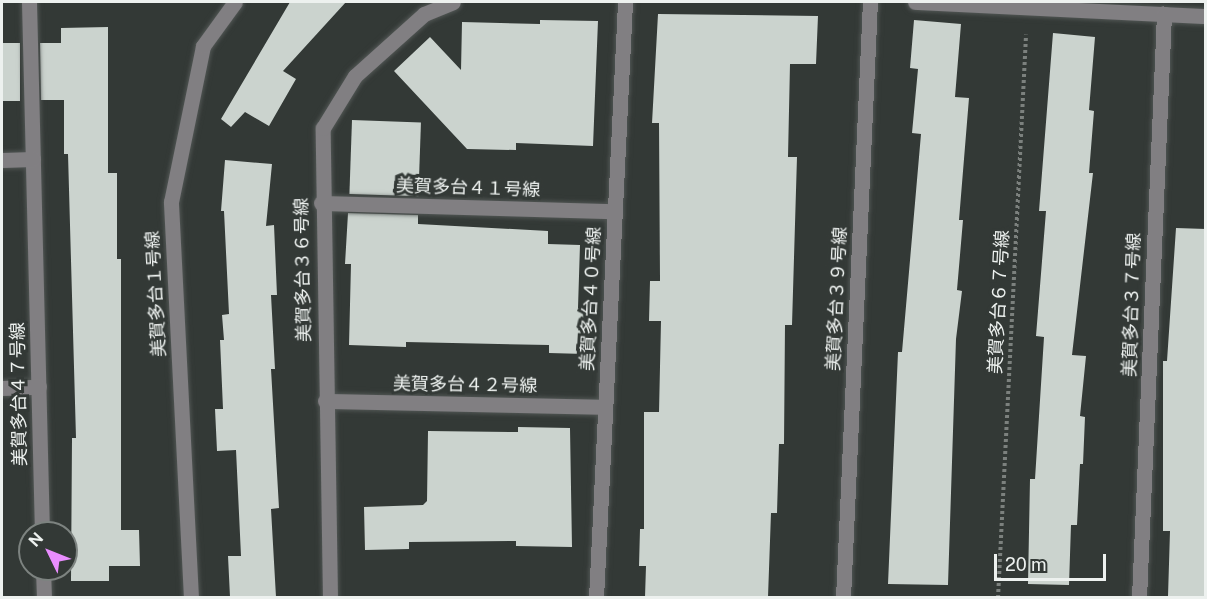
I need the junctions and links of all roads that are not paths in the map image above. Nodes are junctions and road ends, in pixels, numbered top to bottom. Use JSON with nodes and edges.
{"nodes":[{"id":1,"x":29,"y":2,"type":"edge"},
{"id":2,"x":235,"y":2,"type":"edge"},
{"id":3,"x":453,"y":2,"type":"edge"},
{"id":4,"x":625,"y":2,"type":"edge"},
{"id":5,"x":870,"y":2,"type":"edge"},
{"id":6,"x":915,"y":2,"type":"edge"},
{"id":7,"x":1164,"y":14,"type":"junction"},
{"id":8,"x":1206,"y":16,"type":"edge"},
{"id":9,"x":33,"y":159,"type":"junction"},
{"id":10,"x":2,"y":160,"type":"edge"},
{"id":11,"x":321,"y":203,"type":"junction"},
{"id":12,"x":615,"y":211,"type":"junction"},
{"id":13,"x":39,"y":387,"type":"junction"},
{"id":14,"x":2,"y":388,"type":"edge"},
{"id":15,"x":325,"y":401,"type":"junction"},
{"id":16,"x":605,"y":407,"type":"junction"},
{"id":17,"x":42,"y":521,"type":"edge"},
{"id":18,"x":43,"y":581,"type":"edge"},
{"id":19,"x":44,"y":597,"type":"edge"},
{"id":20,"x":191,"y":597,"type":"edge"},
{"id":21,"x":330,"y":597,"type":"edge"},
{"id":22,"x":596,"y":597,"type":"edge"},
{"id":23,"x":843,"y":597,"type":"edge"},
{"id":24,"x":1139,"y":597,"type":"edge"}],
"edges":[{"from":1,"to":9,"type":"street","name":"美賀多台４７号線"},
{"from":2,"to":20,"type":"street","name":"美賀多台１号線"},
{"from":3,"to":11,"type":"street","name":"美賀多台３６号線"},
{"from":4,"to":12,"type":"street","name":"美賀多台４０号線"},
{"from":5,"to":23,"type":"street","name":"美賀多台３９号線"},
{"from":6,"to":7,"type":"street"},
{"from":7,"to":8,"type":"street"},
{"from":7,"to":24,"type":"street","name":"美賀多台３７号線"},
{"from":9,"to":10,"type":"street"},
{"from":9,"to":13,"type":"street","name":"美賀多台４７号線"},
{"from":11,"to":12,"type":"street","name":"美賀多台４１号線"},
{"from":11,"to":15,"type":"street","name":"美賀多台３６号線"},
{"from":12,"to":16,"type":"street","name":"美賀多台４０号線"},
{"from":13,"to":14,"type":"street"},
{"from":13,"to":17,"type":"street","name":"美賀多台４７号線"},
{"from":15,"to":16,"type":"street","name":"美賀多台４２号線"},
{"from":15,"to":21,"type":"street","name":"美賀多台３６号線"},
{"from":16,"to":22,"type":"street","name":"美賀多台４０号線"},
{"from":18,"to":19,"type":"street"}]}
